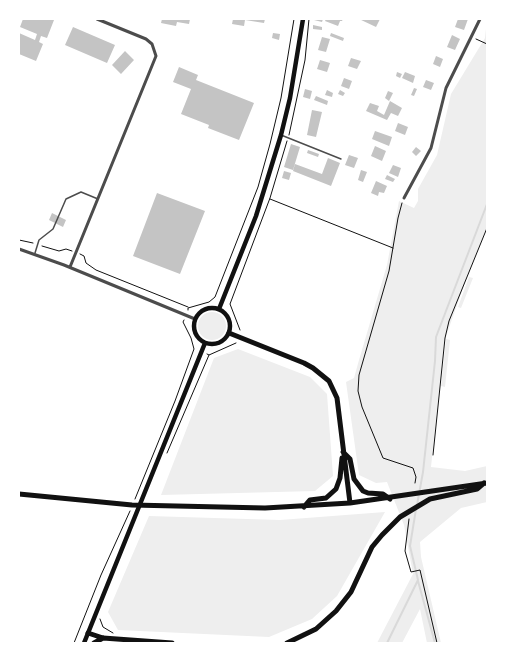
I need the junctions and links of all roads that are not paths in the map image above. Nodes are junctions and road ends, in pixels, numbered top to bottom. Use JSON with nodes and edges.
{"nodes":[{"id":1,"x":97,"y":19,"type":"edge"},
{"id":2,"x":303,"y":19,"type":"edge"},
{"id":3,"x":480,"y":19,"type":"edge"},
{"id":4,"x":281,"y":135,"type":"junction"},
{"id":5,"x":341,"y":159,"type":"dead end"},
{"id":6,"x":404,"y":198,"type":"road end"},
{"id":7,"x":98,"y":199,"type":"junction"},
{"id":8,"x":19,"y":249,"type":"edge"},
{"id":9,"x":34,"y":253,"type":"junction"},
{"id":10,"x":70,"y":268,"type":"junction"},
{"id":11,"x":219,"y":309,"type":"junction"},
{"id":12,"x":195,"y":319,"type":"junction"},
{"id":13,"x":228,"y":333,"type":"junction"},
{"id":14,"x":205,"y":343,"type":"junction"},
{"id":15,"x":343,"y":452,"type":"junction"},
{"id":16,"x":486,"y":483,"type":"edge"},
{"id":17,"x":19,"y":494,"type":"edge"},
{"id":18,"x":390,"y":498,"type":"junction"},
{"id":19,"x":350,"y":503,"type":"junction"},
{"id":20,"x":304,"y":507,"type":"junction"},
{"id":21,"x":88,"y":633,"type":"junction"},
{"id":22,"x":103,"y":638,"type":"junction"},
{"id":23,"x":84,"y":643,"type":"edge"},
{"id":24,"x":94,"y":643,"type":"edge"},
{"id":25,"x":172,"y":643,"type":"edge"},
{"id":26,"x":287,"y":643,"type":"edge"}],
"edges":[{"from":1,"to":7,"type":"street"},
{"from":2,"to":4,"type":"main road"},
{"from":3,"to":6,"type":"street"},
{"from":4,"to":5,"type":"lane"},
{"from":4,"to":11,"type":"main road"},
{"from":7,"to":9,"type":"lane"},
{"from":7,"to":10,"type":"street"},
{"from":8,"to":9,"type":"street"},
{"from":9,"to":10,"type":"street"},
{"from":10,"to":12,"type":"street"},
{"from":11,"to":12,"type":"main road"},
{"from":11,"to":13,"type":"main road"},
{"from":12,"to":14,"type":"main road"},
{"from":13,"to":14,"type":"main road"},
{"from":13,"to":15,"type":"main road"},
{"from":14,"to":21,"type":"main road"},
{"from":15,"to":18,"type":"main road"},
{"from":15,"to":19,"type":"main road"},
{"from":15,"to":20,"type":"main road"},
{"from":16,"to":18,"type":"main road"},
{"from":16,"to":26,"type":"main road"},
{"from":17,"to":20,"type":"main road"},
{"from":18,"to":19,"type":"main road"},
{"from":19,"to":20,"type":"main road"},
{"from":21,"to":22,"type":"main road"},
{"from":21,"to":23,"type":"main road"},
{"from":22,"to":24,"type":"main road"},
{"from":22,"to":25,"type":"main road"}]}
